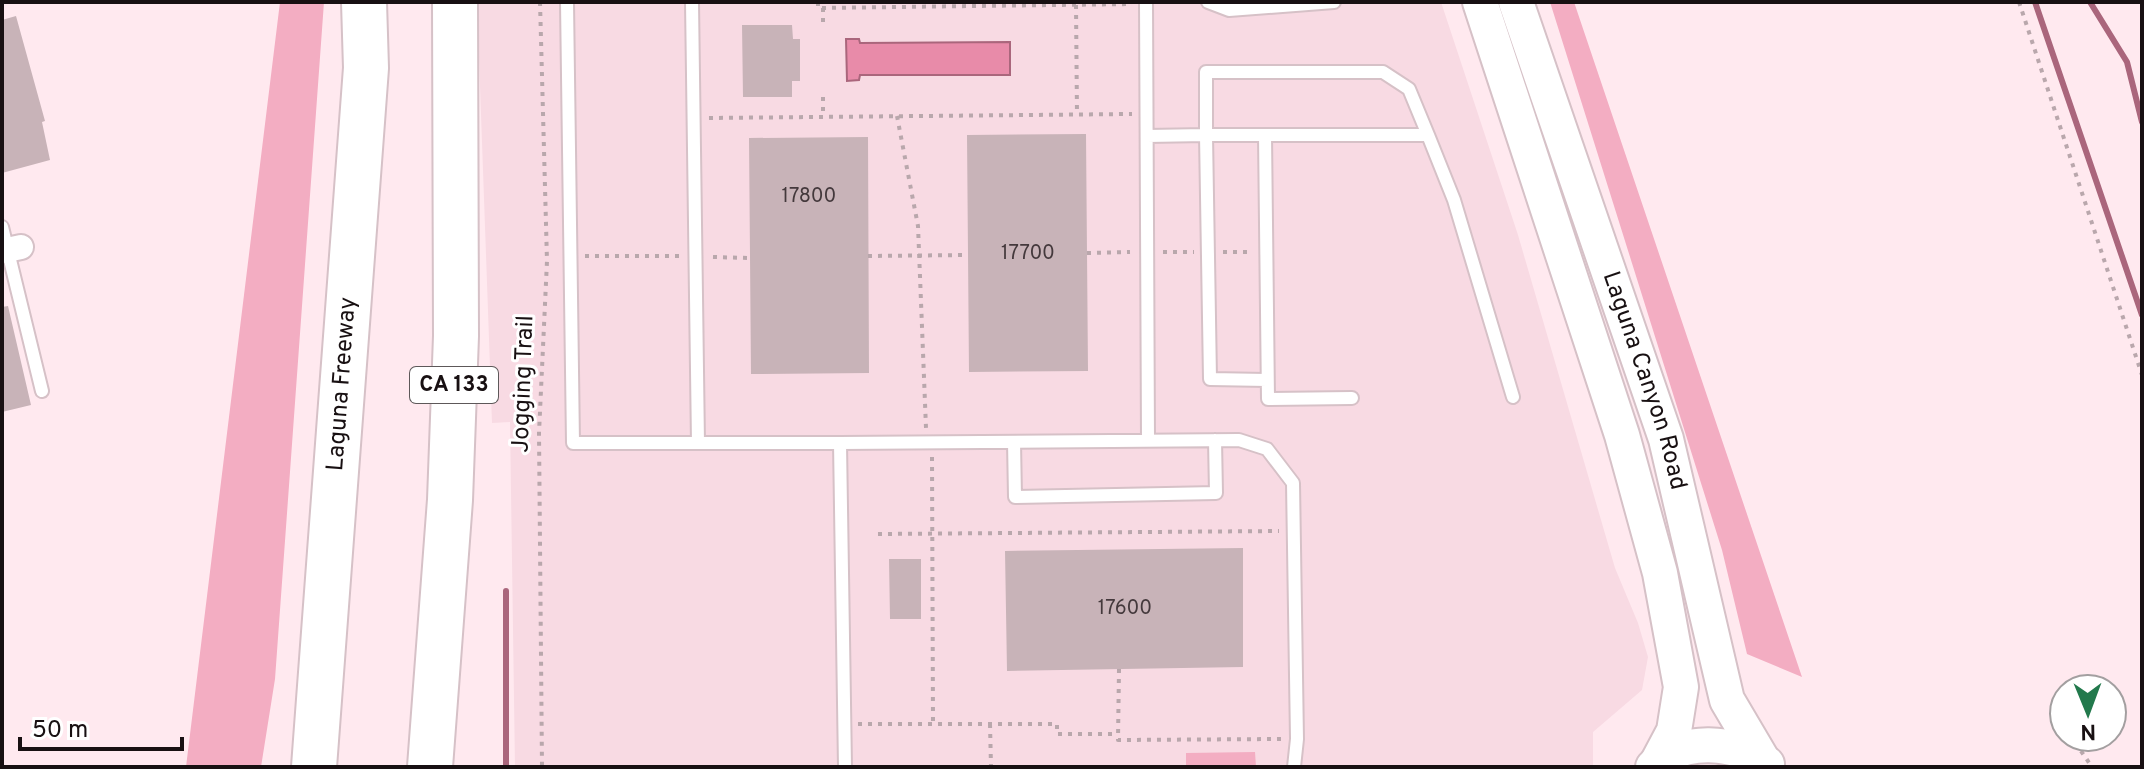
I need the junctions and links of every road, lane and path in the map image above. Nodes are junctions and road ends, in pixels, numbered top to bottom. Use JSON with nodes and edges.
{"nodes":[{"id":1,"x":364,"y":2,"type":"edge"},
{"id":2,"x":455,"y":2,"type":"edge"},
{"id":3,"x":540,"y":2,"type":"edge"},
{"id":4,"x":567,"y":2,"type":"edge"},
{"id":5,"x":692,"y":2,"type":"edge"},
{"id":6,"x":818,"y":2,"type":"edge"},
{"id":7,"x":1208,"y":2,"type":"edge"},
{"id":8,"x":1334,"y":2,"type":"edge"},
{"id":9,"x":1480,"y":2,"type":"edge"},
{"id":10,"x":1516,"y":2,"type":"edge"},
{"id":11,"x":2019,"y":2,"type":"edge"},
{"id":12,"x":1146,"y":3,"type":"edge"},
{"id":13,"x":965,"y":4,"type":"edge"},
{"id":14,"x":1076,"y":5,"type":"junction"},
{"id":15,"x":823,"y":8,"type":"junction"},
{"id":16,"x":823,"y":23,"type":"dead end"},
{"id":17,"x":823,"y":97,"type":"dead end"},
{"id":18,"x":1147,"y":114,"type":"junction"},
{"id":19,"x":1077,"y":115,"type":"junction"},
{"id":20,"x":897,"y":116,"type":"junction"},
{"id":21,"x":823,"y":117,"type":"junction"},
{"id":22,"x":694,"y":118,"type":"junction"},
{"id":23,"x":1206,"y":135,"type":"junction"},
{"id":24,"x":1265,"y":135,"type":"junction"},
{"id":25,"x":1428,"y":135,"type":"junction"},
{"id":26,"x":1147,"y":136,"type":"junction"},
{"id":27,"x":8,"y":244,"type":"edge"},
{"id":28,"x":1147,"y":252,"type":"junction"},
{"id":29,"x":1208,"y":252,"type":"junction"},
{"id":30,"x":1264,"y":252,"type":"junction"},
{"id":31,"x":1087,"y":253,"type":"dead end"},
{"id":32,"x":918,"y":255,"type":"junction"},
{"id":33,"x":968,"y":255,"type":"dead end"},
{"id":34,"x":572,"y":256,"type":"junction"},
{"id":35,"x":696,"y":256,"type":"junction"},
{"id":36,"x":868,"y":256,"type":"dead end"},
{"id":37,"x":750,"y":258,"type":"dead end"},
{"id":38,"x":347,"y":319,"type":"junction"},
{"id":39,"x":2142,"y":375,"type":"edge"},
{"id":40,"x":1267,"y":380,"type":"junction"},
{"id":41,"x":42,"y":391,"type":"dead end"},
{"id":42,"x":1513,"y":397,"type":"dead end"},
{"id":43,"x":1352,"y":398,"type":"dead end"},
{"id":44,"x":1148,"y":440,"type":"junction"},
{"id":45,"x":1215,"y":440,"type":"junction"},
{"id":46,"x":930,"y":442,"type":"junction"},
{"id":47,"x":1014,"y":442,"type":"junction"},
{"id":48,"x":698,"y":443,"type":"junction"},
{"id":49,"x":840,"y":443,"type":"junction"},
{"id":50,"x":1294,"y":531,"type":"junction"},
{"id":51,"x":878,"y":534,"type":"dead end"},
{"id":52,"x":933,"y":534,"type":"junction"},
{"id":53,"x":1119,"y":669,"type":"dead end"},
{"id":54,"x":844,"y":724,"type":"junction"},
{"id":55,"x":933,"y":724,"type":"junction"},
{"id":56,"x":990,"y":724,"type":"junction"},
{"id":57,"x":1118,"y":734,"type":"junction"},
{"id":58,"x":1297,"y":739,"type":"junction"},
{"id":59,"x":1767,"y":764,"type":"edge"},
{"id":60,"x":1655,"y":765,"type":"edge"},
{"id":61,"x":283,"y":767,"type":"edge"},
{"id":62,"x":314,"y":767,"type":"edge"},
{"id":63,"x":430,"y":767,"type":"edge"},
{"id":64,"x":542,"y":767,"type":"edge"},
{"id":65,"x":845,"y":767,"type":"edge"},
{"id":66,"x":991,"y":767,"type":"edge"},
{"id":67,"x":1294,"y":767,"type":"edge"}],
"edges":[{"from":1,"to":38,"type":"highway","name":"Laguna Freeway"},
{"from":2,"to":63,"type":"highway","number":"CA 133"},
{"from":3,"to":64,"type":"path","name":"Jogging Trail"},
{"from":4,"to":34,"type":"lane"},
{"from":5,"to":22,"type":"lane"},
{"from":6,"to":15,"type":"path"},
{"from":7,"to":8,"type":"lane"},
{"from":9,"to":60,"type":"main road","name":"Laguna Canyon Road"},
{"from":10,"to":59,"type":"main road","name":"Laguna Canyon Road"},
{"from":11,"to":39,"type":"path"},
{"from":12,"to":14,"type":"path"},
{"from":12,"to":18,"type":"lane"},
{"from":13,"to":14,"type":"path"},
{"from":13,"to":15,"type":"path"},
{"from":14,"to":19,"type":"path"},
{"from":15,"to":16,"type":"path"},
{"from":17,"to":21,"type":"path"},
{"from":18,"to":19,"type":"path"},
{"from":18,"to":26,"type":"lane"},
{"from":19,"to":20,"type":"path"},
{"from":20,"to":21,"type":"path"},
{"from":20,"to":32,"type":"path"},
{"from":21,"to":22,"type":"path"},
{"from":22,"to":35,"type":"lane"},
{"from":23,"to":24,"type":"lane"},
{"from":23,"to":25,"type":"lane"},
{"from":23,"to":26,"type":"lane"},
{"from":23,"to":29,"type":"lane"},
{"from":24,"to":25,"type":"lane"},
{"from":24,"to":30,"type":"lane"},
{"from":25,"to":42,"type":"lane"},
{"from":26,"to":28,"type":"lane"},
{"from":27,"to":41,"type":"lane"},
{"from":28,"to":29,"type":"path"},
{"from":28,"to":31,"type":"path"},
{"from":28,"to":44,"type":"lane"},
{"from":29,"to":30,"type":"path"},
{"from":29,"to":40,"type":"lane"},
{"from":30,"to":40,"type":"lane"},
{"from":32,"to":33,"type":"path"},
{"from":32,"to":36,"type":"path"},
{"from":32,"to":46,"type":"path"},
{"from":34,"to":35,"type":"path"},
{"from":34,"to":48,"type":"lane"},
{"from":35,"to":37,"type":"path"},
{"from":35,"to":48,"type":"lane"},
{"from":38,"to":61,"type":"highway"},
{"from":38,"to":62,"type":"highway","name":"Laguna Freeway"},
{"from":40,"to":43,"type":"lane"},
{"from":44,"to":45,"type":"lane"},
{"from":44,"to":47,"type":"lane"},
{"from":45,"to":47,"type":"lane"},
{"from":45,"to":50,"type":"lane"},
{"from":46,"to":47,"type":"lane"},
{"from":46,"to":49,"type":"lane"},
{"from":46,"to":52,"type":"path"},
{"from":48,"to":49,"type":"lane"},
{"from":49,"to":54,"type":"lane"},
{"from":50,"to":52,"type":"path"},
{"from":50,"to":58,"type":"lane"},
{"from":51,"to":52,"type":"path"},
{"from":52,"to":55,"type":"path"},
{"from":53,"to":57,"type":"path"},
{"from":54,"to":55,"type":"path"},
{"from":54,"to":65,"type":"lane"},
{"from":55,"to":56,"type":"path"},
{"from":56,"to":57,"type":"path"},
{"from":56,"to":66,"type":"path"},
{"from":57,"to":58,"type":"path"},
{"from":58,"to":67,"type":"lane"},
{"from":59,"to":60,"type":"main road"}]}
